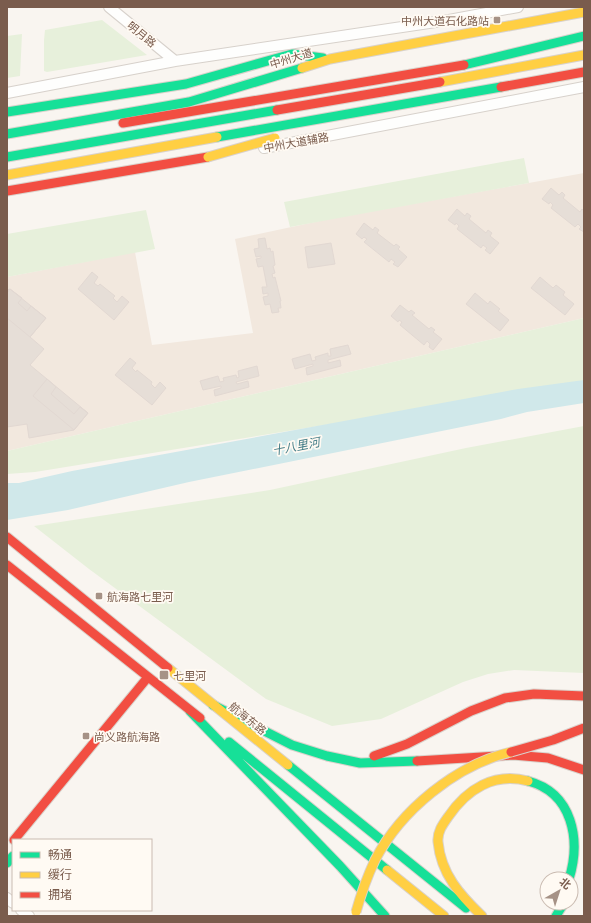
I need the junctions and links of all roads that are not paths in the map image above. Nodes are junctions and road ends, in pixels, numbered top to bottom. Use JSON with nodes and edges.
{"nodes":[{"id":1,"x":110,"y":7,"type":"edge"},
{"id":2,"x":518,"y":7,"type":"edge"},
{"id":3,"x":584,"y":12,"type":"edge"},
{"id":4,"x":584,"y":36,"type":"edge"},
{"id":5,"x":584,"y":55,"type":"edge"},
{"id":6,"x":330,"y":59,"type":"junction"},
{"id":7,"x":175,"y":60,"type":"junction"},
{"id":8,"x":584,"y":72,"type":"edge"},
{"id":9,"x":584,"y":87,"type":"edge"},
{"id":10,"x":7,"y":93,"type":"edge"},
{"id":11,"x":7,"y":112,"type":"edge"},
{"id":12,"x":327,"y":118,"type":"junction"},
{"id":13,"x":7,"y":134,"type":"edge"},
{"id":14,"x":7,"y":142,"type":"edge"},
{"id":15,"x":7,"y":158,"type":"edge"},
{"id":16,"x":7,"y":175,"type":"edge"},
{"id":17,"x":7,"y":182,"type":"edge"},
{"id":18,"x":7,"y":191,"type":"edge"},
{"id":19,"x":7,"y":537,"type":"edge"},
{"id":20,"x":7,"y":565,"type":"edge"},
{"id":21,"x":148,"y":677,"type":"junction"},
{"id":22,"x":584,"y":696,"type":"edge"},
{"id":23,"x":213,"y":705,"type":"junction"},
{"id":24,"x":190,"y":711,"type":"junction"},
{"id":25,"x":584,"y":728,"type":"edge"},
{"id":26,"x":343,"y":760,"type":"junction"},
{"id":27,"x":584,"y":770,"type":"edge"},
{"id":28,"x":16,"y":839,"type":"edge"},
{"id":29,"x":572,"y":871,"type":"edge"},
{"id":30,"x":356,"y":914,"type":"edge"},
{"id":31,"x":385,"y":916,"type":"edge"},
{"id":32,"x":444,"y":916,"type":"edge"},
{"id":33,"x":476,"y":916,"type":"edge"},
{"id":34,"x":482,"y":916,"type":"edge"}],
"edges":[{"from":1,"to":7,"type":"street","name":"明月路"},
{"from":2,"to":7,"type":"street"},
{"from":3,"to":6,"type":"main road","name":"中州大道"},
{"from":4,"to":14,"type":"main road"},
{"from":5,"to":15,"type":"main road"},
{"from":6,"to":11,"type":"main road"},
{"from":6,"to":13,"type":"main road","name":"中州大道"},
{"from":7,"to":10,"type":"street"},
{"from":8,"to":12,"type":"main road"},
{"from":9,"to":17,"type":"street","name":"中州大道辅路"},
{"from":12,"to":16,"type":"main road"},
{"from":12,"to":18,"type":"main road","bridge":true},
{"from":19,"to":23,"type":"main road","name":"航海东路"},
{"from":20,"to":21,"type":"main road"},
{"from":21,"to":24,"type":"main road"},
{"from":21,"to":28,"type":"main road"},
{"from":22,"to":26,"type":"main road"},
{"from":23,"to":26,"type":"main road"},
{"from":23,"to":33,"type":"main road","name":"航海东路"},
{"from":24,"to":31,"type":"main road"},
{"from":24,"to":32,"type":"main road"},
{"from":25,"to":30,"type":"main road","bridge":true},
{"from":26,"to":27,"type":"main road"},
{"from":29,"to":34,"type":"main road"}]}
